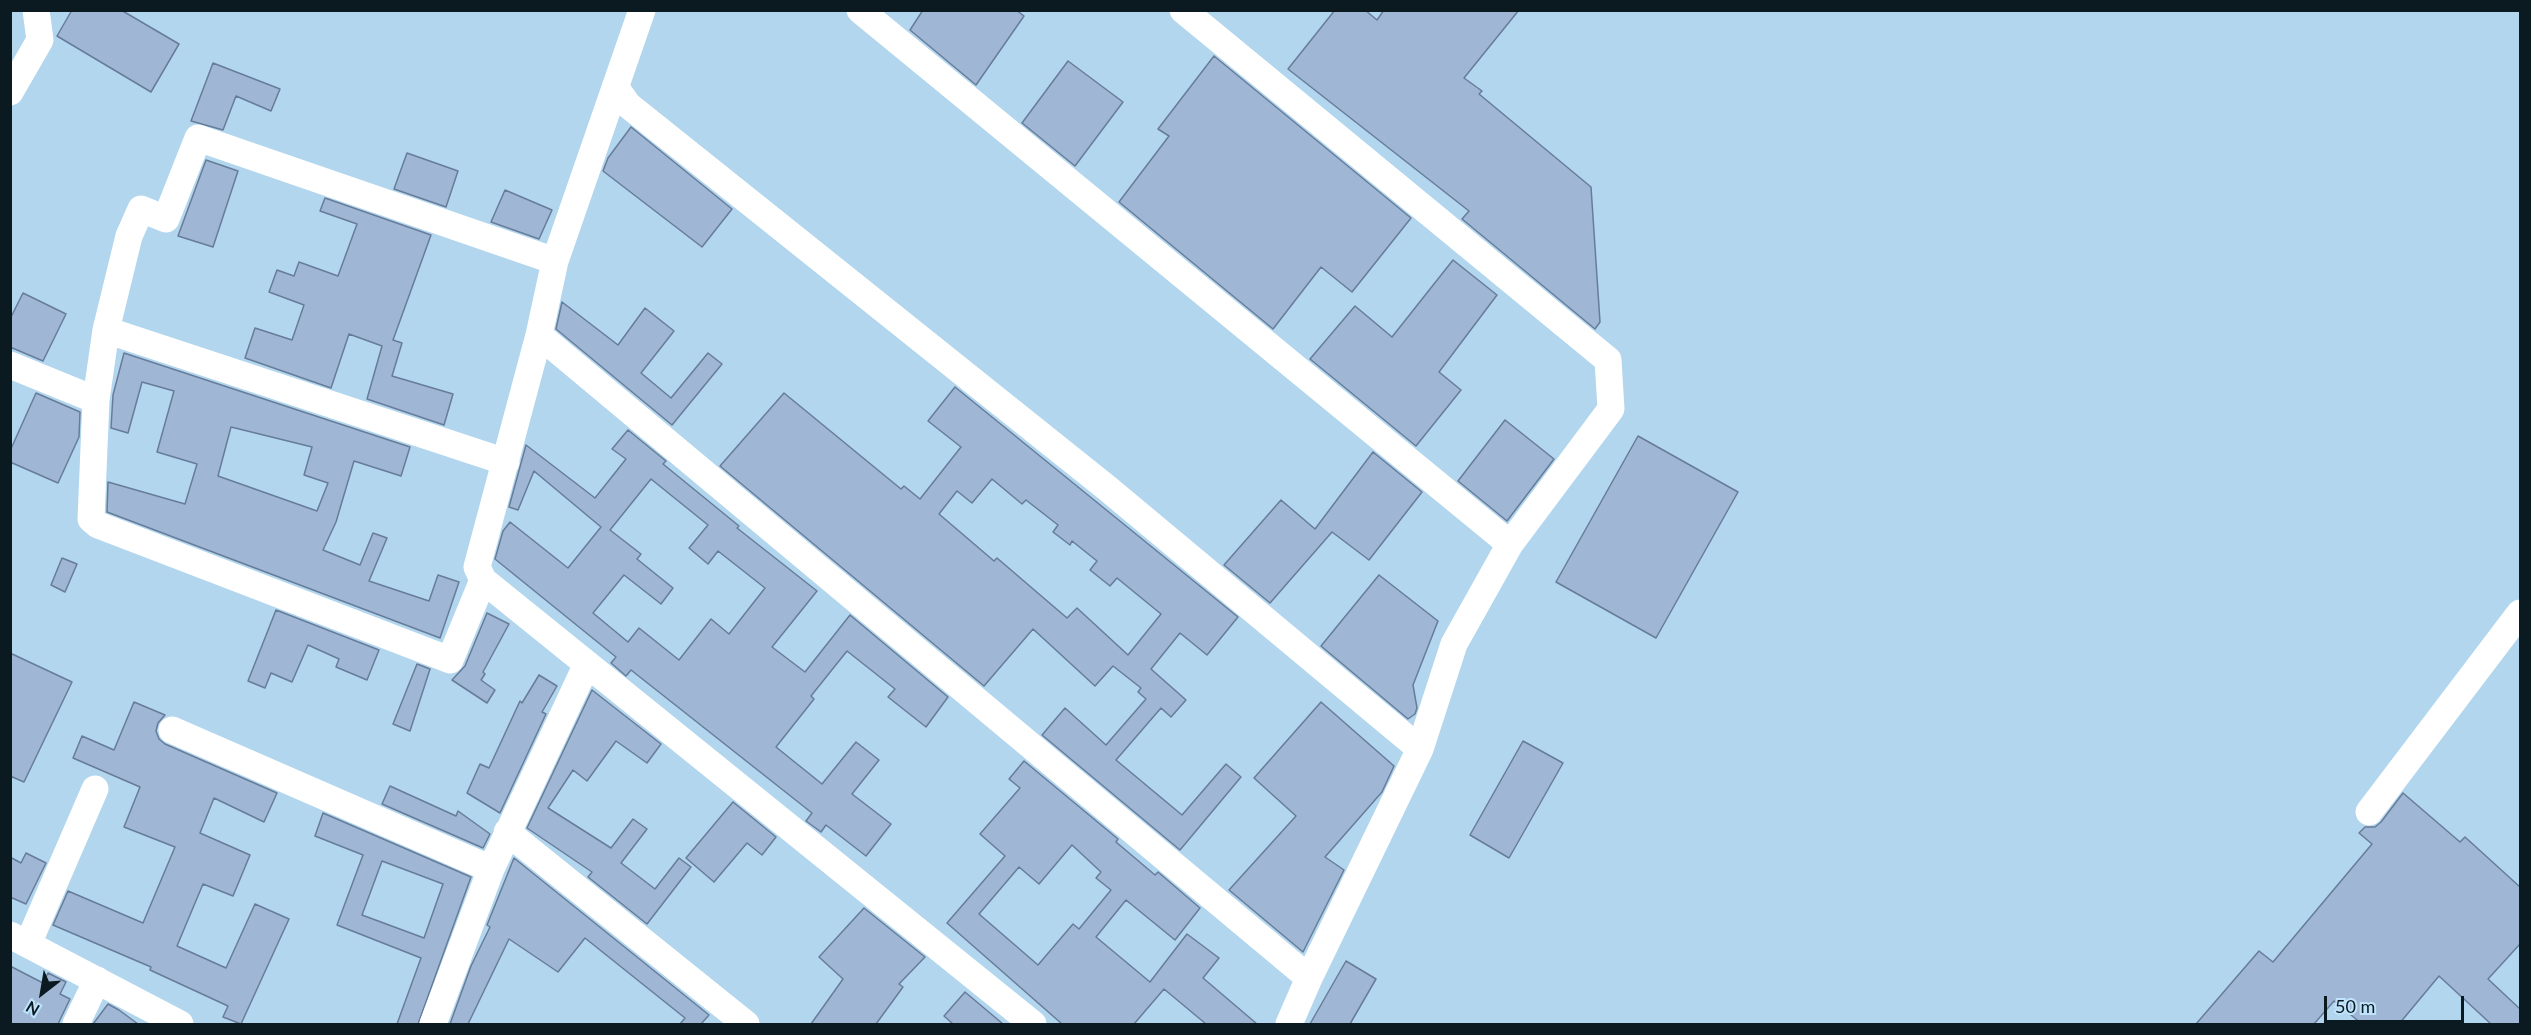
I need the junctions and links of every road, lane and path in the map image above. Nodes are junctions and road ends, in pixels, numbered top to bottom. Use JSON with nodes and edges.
{"nodes":[{"id":1,"x":36,"y":10,"type":"edge"},
{"id":2,"x":642,"y":10,"type":"edge"},
{"id":3,"x":860,"y":10,"type":"edge"},
{"id":4,"x":1183,"y":10,"type":"edge"},
{"id":5,"x":616,"y":88,"type":"junction"},
{"id":6,"x":10,"y":92,"type":"edge"},
{"id":7,"x":555,"y":261,"type":"junction"},
{"id":8,"x":106,"y":330,"type":"junction"},
{"id":9,"x":538,"y":335,"type":"junction"},
{"id":10,"x":10,"y":364,"type":"edge"},
{"id":11,"x":96,"y":400,"type":"junction"},
{"id":12,"x":506,"y":462,"type":"junction"},
{"id":13,"x":1510,"y":544,"type":"junction"},
{"id":14,"x":483,"y":580,"type":"junction"},
{"id":15,"x":2520,"y":613,"type":"edge"},
{"id":16,"x":587,"y":664,"type":"junction"},
{"id":17,"x":172,"y":730,"type":"dead end"},
{"id":18,"x":1420,"y":749,"type":"junction"},
{"id":19,"x":95,"y":789,"type":"dead end"},
{"id":20,"x":2370,"y":812,"type":"dead end"},
{"id":21,"x":507,"y":832,"type":"junction"},
{"id":22,"x":491,"y":869,"type":"junction"},
{"id":23,"x":19,"y":939,"type":"edge"},
{"id":24,"x":1309,"y":978,"type":"junction"},
{"id":25,"x":97,"y":980,"type":"junction"},
{"id":26,"x":76,"y":1024,"type":"edge"},
{"id":27,"x":180,"y":1024,"type":"edge"},
{"id":28,"x":433,"y":1024,"type":"edge"},
{"id":29,"x":746,"y":1024,"type":"edge"},
{"id":30,"x":1033,"y":1024,"type":"edge"},
{"id":31,"x":1289,"y":1024,"type":"edge"}],
"edges":[{"from":1,"to":6,"type":"street"},
{"from":2,"to":5,"type":"street"},
{"from":3,"to":13,"type":"street"},
{"from":4,"to":13,"type":"street"},
{"from":5,"to":7,"type":"street"},
{"from":5,"to":18,"type":"street"},
{"from":7,"to":8,"type":"street"},
{"from":7,"to":9,"type":"street"},
{"from":8,"to":11,"type":"street"},
{"from":8,"to":12,"type":"street"},
{"from":9,"to":12,"type":"street"},
{"from":9,"to":24,"type":"street"},
{"from":10,"to":11,"type":"street"},
{"from":11,"to":14,"type":"street"},
{"from":12,"to":14,"type":"street"},
{"from":13,"to":18,"type":"street"},
{"from":14,"to":16,"type":"street"},
{"from":15,"to":20,"type":"street"},
{"from":16,"to":21,"type":"street"},
{"from":16,"to":30,"type":"street"},
{"from":17,"to":22,"type":"street"},
{"from":18,"to":24,"type":"street"},
{"from":19,"to":23,"type":"street"},
{"from":21,"to":22,"type":"street"},
{"from":21,"to":29,"type":"street"},
{"from":22,"to":28,"type":"street"},
{"from":23,"to":25,"type":"street"},
{"from":24,"to":31,"type":"street"},
{"from":25,"to":26,"type":"street"},
{"from":25,"to":27,"type":"street"}]}
